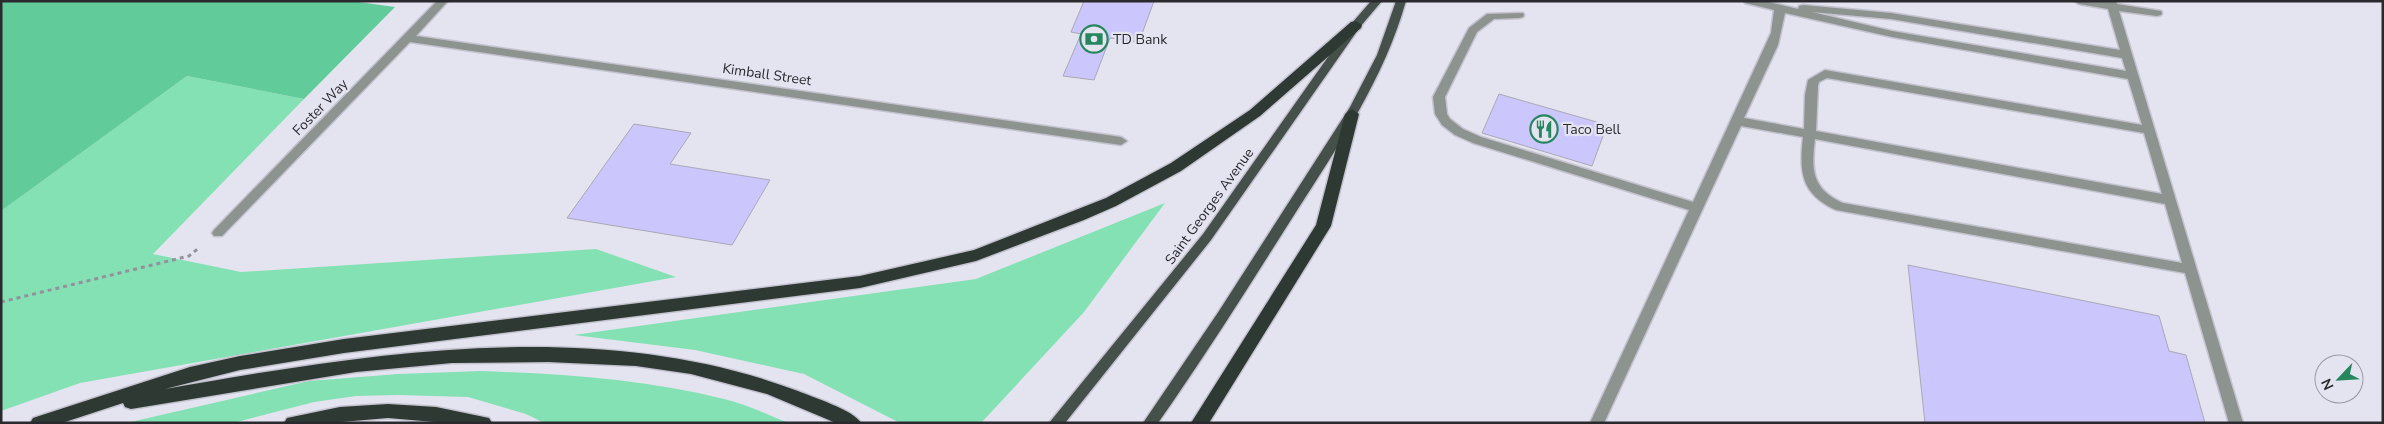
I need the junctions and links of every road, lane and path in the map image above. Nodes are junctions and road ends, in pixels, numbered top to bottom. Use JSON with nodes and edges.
{"nodes":[{"id":1,"x":443,"y":1,"type":"edge"},
{"id":2,"x":1377,"y":1,"type":"edge"},
{"id":3,"x":1401,"y":1,"type":"edge"},
{"id":4,"x":1750,"y":1,"type":"edge"},
{"id":5,"x":2079,"y":1,"type":"edge"},
{"id":6,"x":2112,"y":4,"type":"edge"},
{"id":7,"x":1780,"y":7,"type":"junction"},
{"id":8,"x":2157,"y":13,"type":"dead end"},
{"id":9,"x":1519,"y":14,"type":"dead end"},
{"id":10,"x":1356,"y":25,"type":"junction"},
{"id":11,"x":408,"y":38,"type":"junction"},
{"id":12,"x":2126,"y":55,"type":"junction"},
{"id":13,"x":2132,"y":76,"type":"junction"},
{"id":14,"x":1352,"y":114,"type":"junction"},
{"id":15,"x":1737,"y":121,"type":"junction"},
{"id":16,"x":2149,"y":130,"type":"junction"},
{"id":17,"x":1808,"y":134,"type":"junction"},
{"id":18,"x":1121,"y":141,"type":"dead end"},
{"id":19,"x":2170,"y":200,"type":"junction"},
{"id":20,"x":1696,"y":208,"type":"junction"},
{"id":21,"x":218,"y":233,"type":"joint"},
{"id":22,"x":2190,"y":269,"type":"junction"},
{"id":23,"x":1,"y":302,"type":"edge"},
{"id":24,"x":88,"y":409,"type":"junction"},
{"id":25,"x":39,"y":423,"type":"edge"},
{"id":26,"x":293,"y":423,"type":"edge"},
{"id":27,"x":483,"y":423,"type":"edge"},
{"id":28,"x":852,"y":423,"type":"edge"},
{"id":29,"x":1056,"y":423,"type":"edge"},
{"id":30,"x":1150,"y":423,"type":"edge"},
{"id":31,"x":1200,"y":423,"type":"edge"},
{"id":32,"x":1597,"y":423,"type":"edge"},
{"id":33,"x":2236,"y":423,"type":"edge"}],
"edges":[{"from":1,"to":11,"type":"street","name":"Foster Way"},
{"from":2,"to":10,"type":"main road","name":"Saint Georges Avenue"},
{"from":3,"to":14,"type":"main road"},
{"from":4,"to":7,"type":"street"},
{"from":5,"to":6,"type":"street"},
{"from":6,"to":8,"type":"street"},
{"from":6,"to":12,"type":"street"},
{"from":7,"to":12,"type":"street"},
{"from":7,"to":13,"type":"street"},
{"from":7,"to":15,"type":"street"},
{"from":9,"to":20,"type":"street"},
{"from":10,"to":24,"type":"highway"},
{"from":10,"to":29,"type":"main road","name":"Saint Georges Avenue"},
{"from":11,"to":18,"type":"street","name":"Kimball Street"},
{"from":11,"to":21,"type":"street","name":"Foster Way"},
{"from":12,"to":13,"type":"street"},
{"from":13,"to":16,"type":"street"},
{"from":14,"to":30,"type":"main road"},
{"from":14,"to":31,"type":"highway"},
{"from":15,"to":17,"type":"street"},
{"from":15,"to":20,"type":"street"},
{"from":16,"to":17,"type":"street"},
{"from":16,"to":19,"type":"street"},
{"from":17,"to":19,"type":"street"},
{"from":17,"to":22,"type":"street"},
{"from":19,"to":22,"type":"street"},
{"from":20,"to":32,"type":"street"},
{"from":21,"to":23,"type":"path"},
{"from":22,"to":33,"type":"street"},
{"from":24,"to":25,"type":"highway"},
{"from":24,"to":28,"type":"highway"},
{"from":26,"to":27,"type":"highway"}]}
